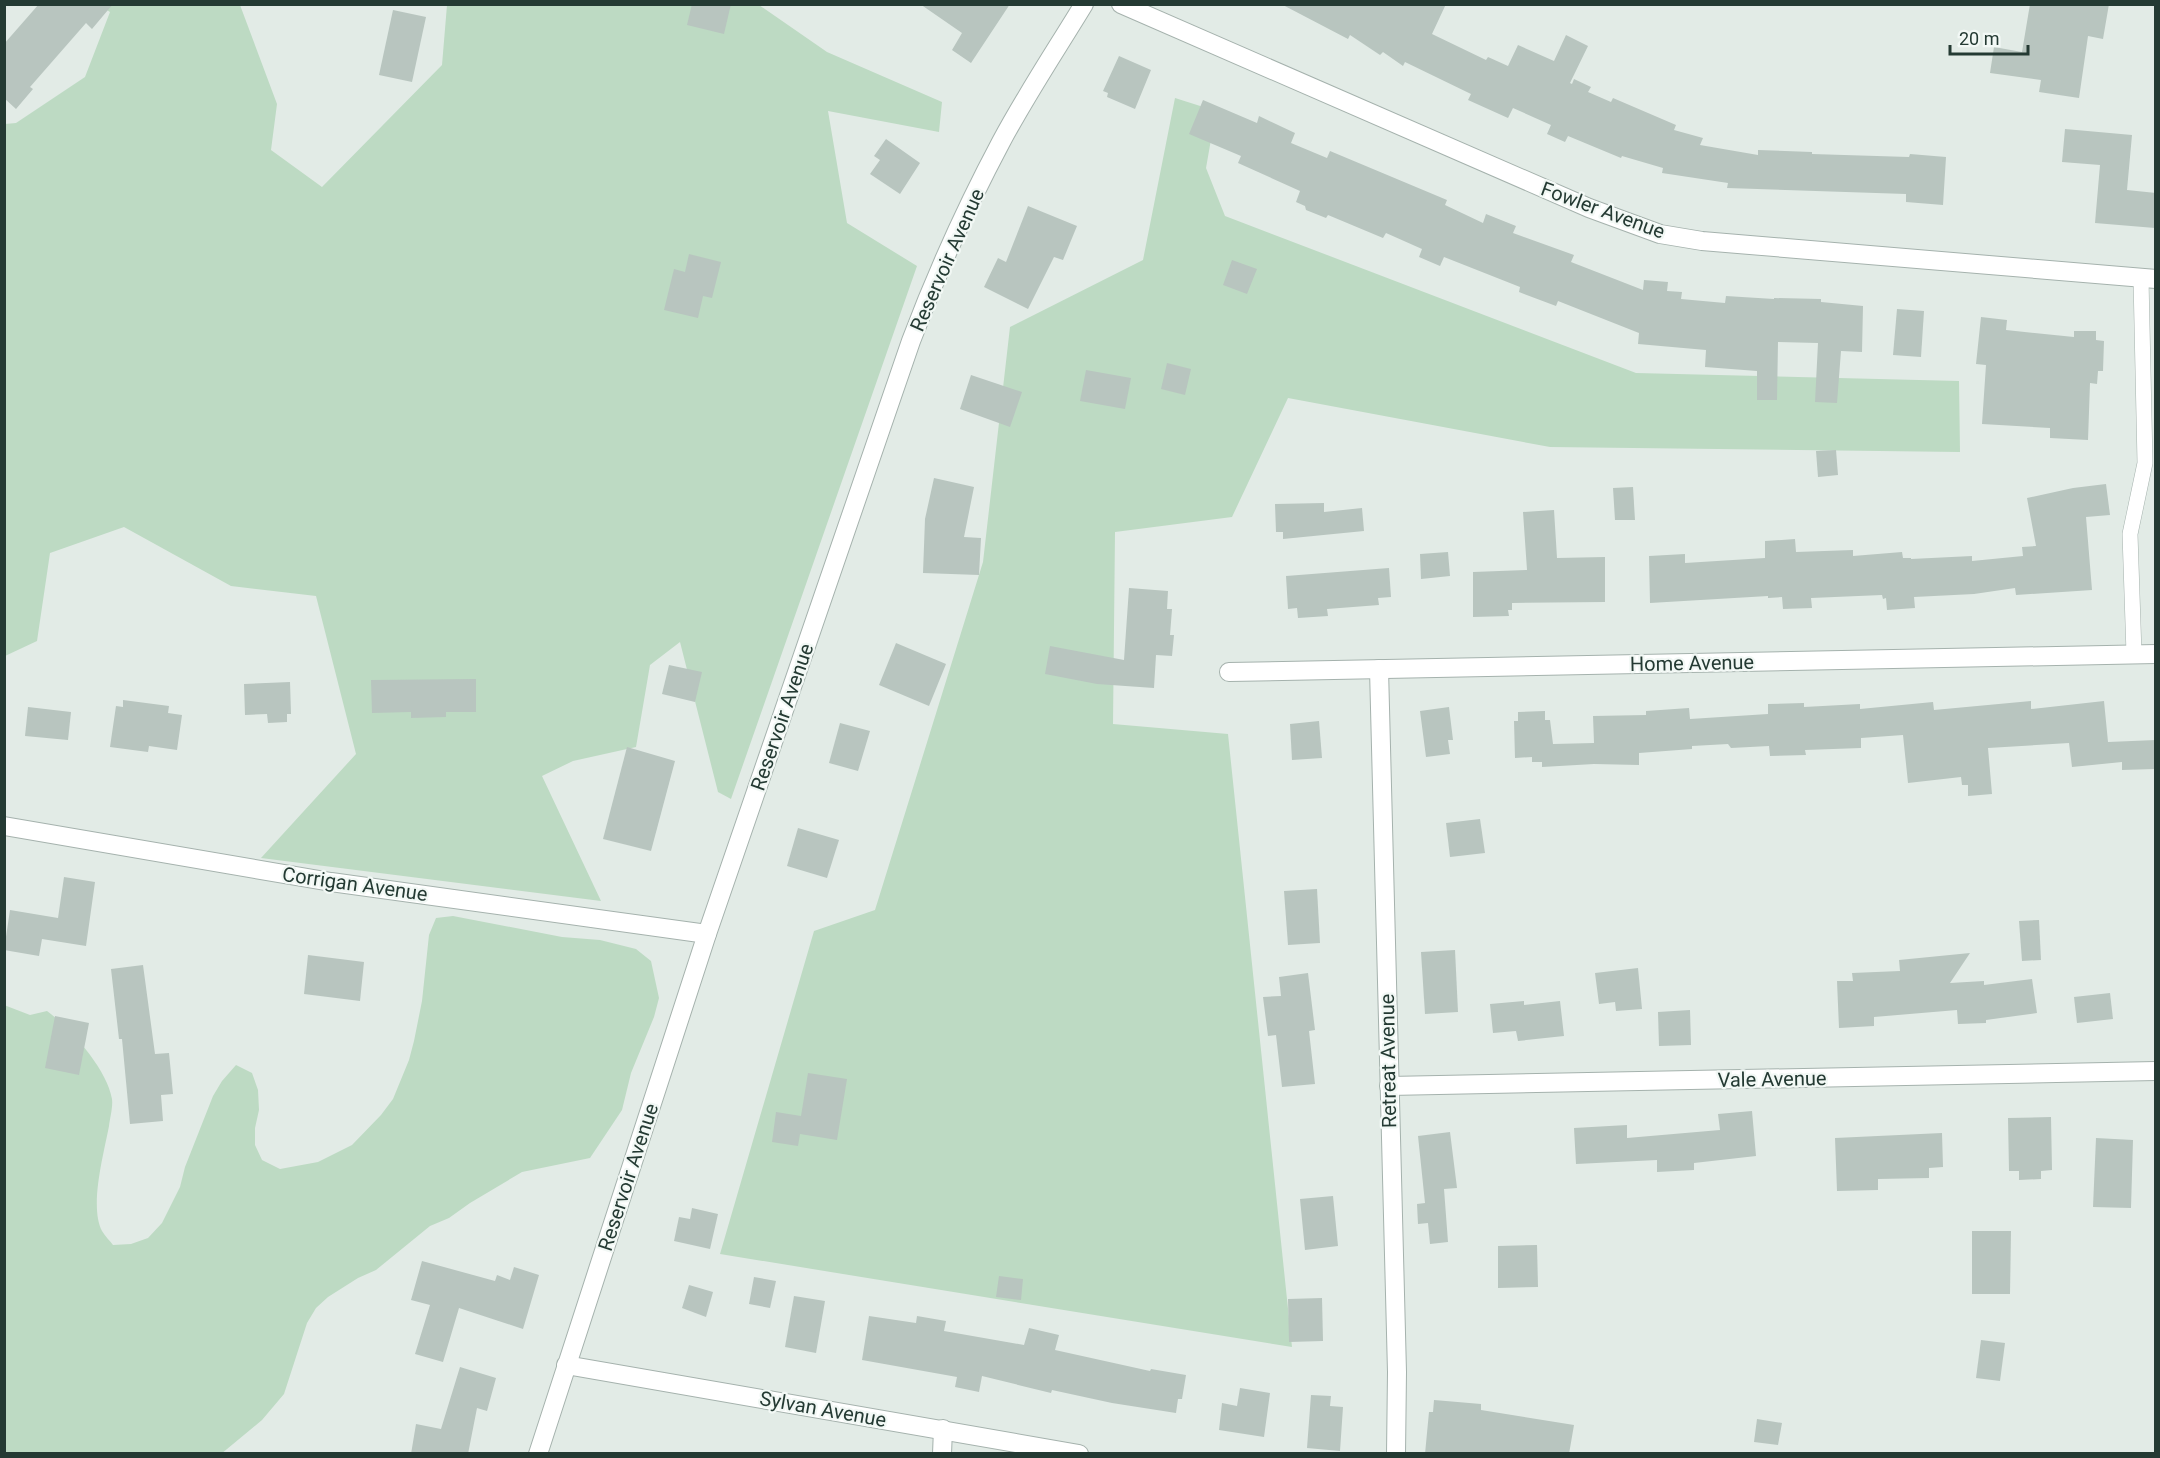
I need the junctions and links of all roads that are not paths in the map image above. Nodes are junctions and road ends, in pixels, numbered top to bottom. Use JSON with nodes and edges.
{"nodes":[{"id":1,"x":1084,"y":4,"type":"edge"},
{"id":2,"x":1121,"y":4,"type":"edge"},
{"id":3,"x":2148,"y":279,"type":"edge"},
{"id":4,"x":2149,"y":311,"type":"edge"},
{"id":5,"x":2134,"y":654,"type":"junction"},
{"id":6,"x":2156,"y":654,"type":"edge"},
{"id":7,"x":1379,"y":669,"type":"junction"},
{"id":8,"x":1229,"y":672,"type":"dead end"},
{"id":9,"x":4,"y":826,"type":"edge"},
{"id":10,"x":707,"y":934,"type":"junction"},
{"id":11,"x":2156,"y":1071,"type":"edge"},
{"id":12,"x":1389,"y":1086,"type":"junction"},
{"id":13,"x":567,"y":1365,"type":"junction"},
{"id":14,"x":943,"y":1429,"type":"junction"},
{"id":15,"x":538,"y":1454,"type":"edge"},
{"id":16,"x":942,"y":1454,"type":"edge"},
{"id":17,"x":1079,"y":1454,"type":"edge"},
{"id":18,"x":1396,"y":1454,"type":"edge"}],
"edges":[{"from":1,"to":10,"type":"street","name":"Reservoir Avenue"},
{"from":2,"to":3,"type":"street","name":"Fowler Avenue"},
{"from":3,"to":4,"type":"lane"},
{"from":4,"to":5,"type":"lane"},
{"from":5,"to":6,"type":"street","name":"Home Avenue"},
{"from":5,"to":7,"type":"street","name":"Home Avenue"},
{"from":7,"to":8,"type":"street","name":"Home Avenue"},
{"from":7,"to":12,"type":"street","name":"Retreat Avenue"},
{"from":9,"to":10,"type":"street","name":"Corrigan Avenue"},
{"from":10,"to":13,"type":"street","name":"Reservoir Avenue"},
{"from":11,"to":12,"type":"street","name":"Vale Avenue"},
{"from":12,"to":18,"type":"street","name":"Retreat Avenue"},
{"from":13,"to":14,"type":"street","name":"Sylvan Avenue"},
{"from":13,"to":15,"type":"street","name":"Reservoir Avenue"},
{"from":14,"to":16,"type":"street"},
{"from":14,"to":17,"type":"street","name":"Sylvan Avenue"}]}
